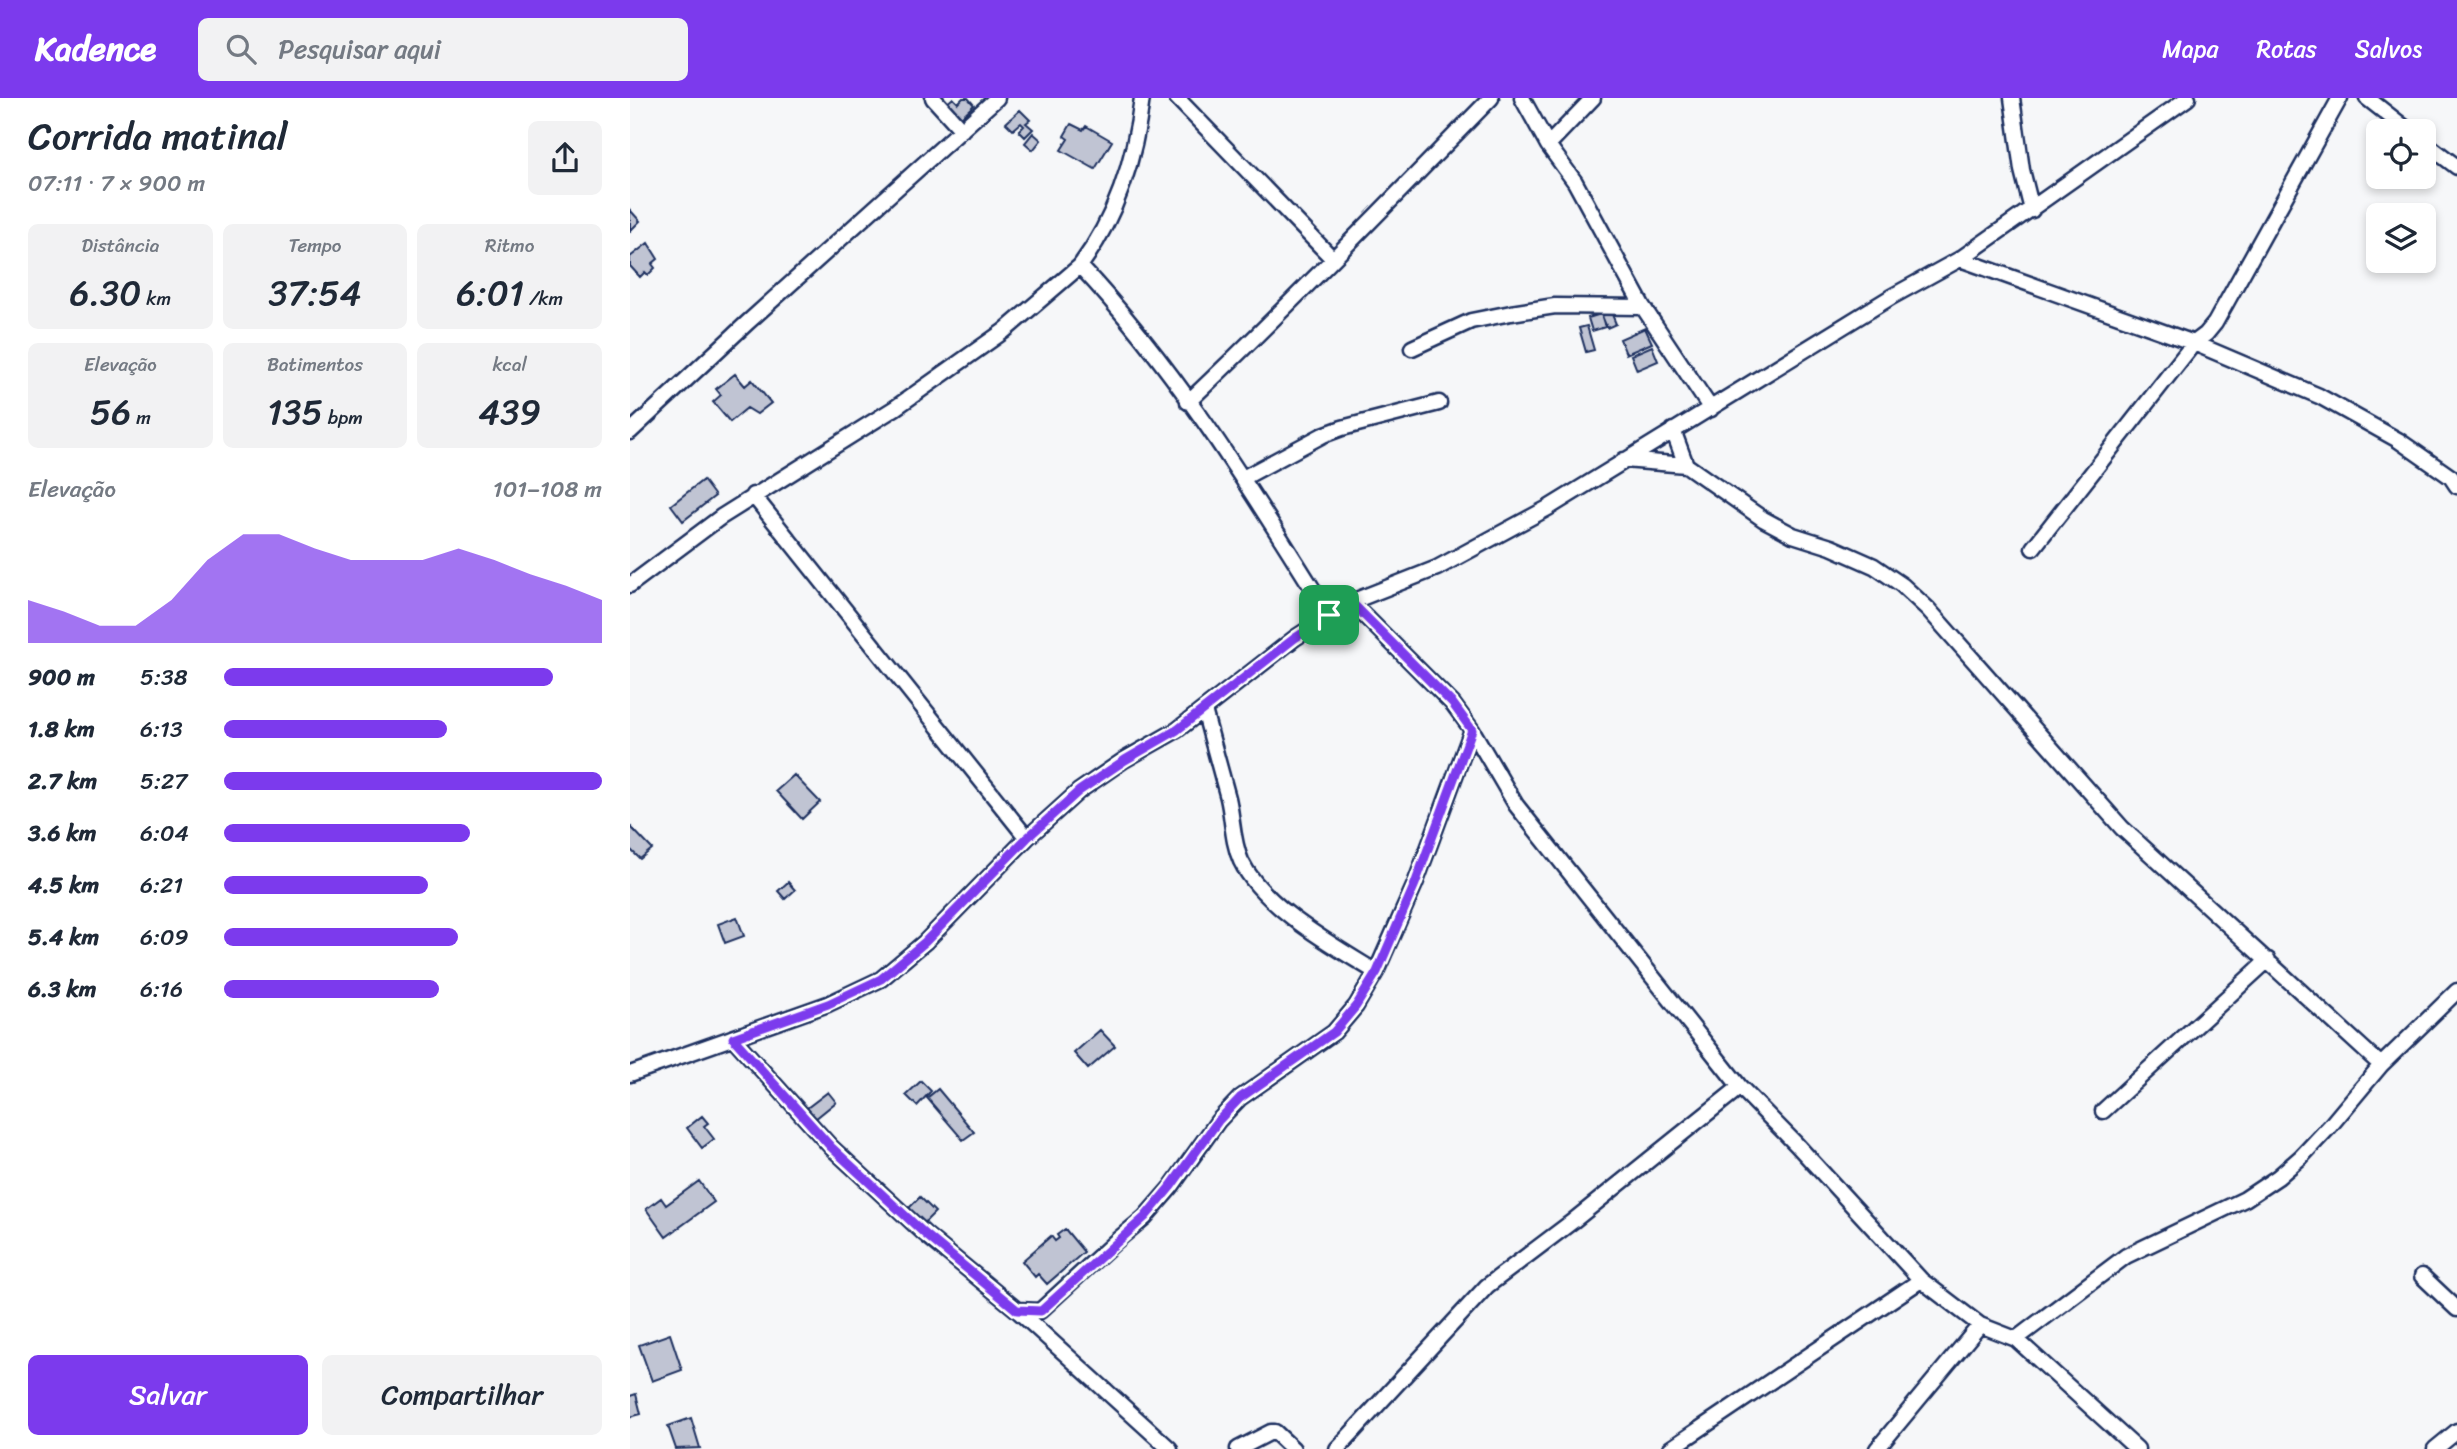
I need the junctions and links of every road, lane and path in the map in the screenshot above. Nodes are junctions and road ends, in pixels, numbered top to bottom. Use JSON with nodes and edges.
{"nodes":[{"id":1,"x":933,"y":98,"type":"edge"},
{"id":2,"x":997,"y":98,"type":"edge"},
{"id":3,"x":1142,"y":98,"type":"edge"},
{"id":4,"x":1177,"y":98,"type":"edge"},
{"id":5,"x":1491,"y":98,"type":"edge"},
{"id":6,"x":1522,"y":98,"type":"edge"},
{"id":7,"x":1593,"y":98,"type":"edge"},
{"id":8,"x":2012,"y":98,"type":"edge"},
{"id":9,"x":2188,"y":98,"type":"edge"},
{"id":10,"x":2340,"y":98,"type":"edge"},
{"id":11,"x":2367,"y":98,"type":"edge"},
{"id":12,"x":2394,"y":119,"type":"edge"},
{"id":13,"x":962,"y":130,"type":"junction"},
{"id":14,"x":1548,"y":145,"type":"junction"},
{"id":15,"x":2436,"y":151,"type":"edge"},
{"id":16,"x":2457,"y":167,"type":"edge"},
{"id":17,"x":2032,"y":210,"type":"junction"},
{"id":18,"x":1332,"y":258,"type":"junction"},
{"id":19,"x":1960,"y":259,"type":"junction"},
{"id":20,"x":1080,"y":266,"type":"junction"},
{"id":21,"x":1643,"y":307,"type":"junction"},
{"id":22,"x":2194,"y":343,"type":"junction"},
{"id":23,"x":1412,"y":348,"type":"dead end"},
{"id":24,"x":1188,"y":402,"type":"junction"},
{"id":25,"x":1439,"y":403,"type":"dead end"},
{"id":26,"x":1711,"y":409,"type":"junction"},
{"id":27,"x":1673,"y":430,"type":"junction"},
{"id":28,"x":630,"y":432,"type":"edge"},
{"id":29,"x":1624,"y":460,"type":"junction"},
{"id":30,"x":1686,"y":465,"type":"junction"},
{"id":31,"x":1243,"y":478,"type":"junction"},
{"id":32,"x":2455,"y":478,"type":"edge"},
{"id":33,"x":753,"y":495,"type":"junction"},
{"id":34,"x":2033,"y":548,"type":"dead end"},
{"id":35,"x":630,"y":585,"type":"edge"},
{"id":36,"x":1351,"y":602,"type":"junction"},
{"id":37,"x":1329,"y":615,"type":"junction"},
{"id":38,"x":1204,"y":710,"type":"junction"},
{"id":39,"x":1472,"y":730,"type":"junction"},
{"id":40,"x":1027,"y":838,"type":"junction"},
{"id":41,"x":2268,"y":960,"type":"junction"},
{"id":42,"x":1377,"y":972,"type":"junction"},
{"id":43,"x":2457,"y":991,"type":"edge"},
{"id":44,"x":733,"y":1038,"type":"junction"},
{"id":45,"x":2381,"y":1065,"type":"junction"},
{"id":46,"x":630,"y":1074,"type":"edge"},
{"id":47,"x":1740,"y":1087,"type":"junction"},
{"id":48,"x":2102,"y":1111,"type":"dead end"},
{"id":49,"x":2422,"y":1276,"type":"dead end"},
{"id":50,"x":1921,"y":1280,"type":"junction"},
{"id":51,"x":2457,"y":1309,"type":"edge"},
{"id":52,"x":1017,"y":1310,"type":"junction"},
{"id":53,"x":1041,"y":1311,"type":"junction"},
{"id":54,"x":1980,"y":1325,"type":"junction"},
{"id":55,"x":1042,"y":1333,"type":"junction"},
{"id":56,"x":2016,"y":1339,"type":"junction"},
{"id":57,"x":2457,"y":1431,"type":"edge"},
{"id":58,"x":1171,"y":1449,"type":"edge"},
{"id":59,"x":1238,"y":1449,"type":"edge"},
{"id":60,"x":1293,"y":1449,"type":"edge"},
{"id":61,"x":1337,"y":1449,"type":"edge"},
{"id":62,"x":1671,"y":1449,"type":"edge"},
{"id":63,"x":1877,"y":1449,"type":"edge"},
{"id":64,"x":2137,"y":1449,"type":"edge"},
{"id":65,"x":2435,"y":1449,"type":"edge"}],
"edges":[{"from":1,"to":13,"type":"street"},
{"from":2,"to":13,"type":"street"},
{"from":3,"to":20,"type":"street"},
{"from":4,"to":18,"type":"street"},
{"from":5,"to":18,"type":"street"},
{"from":6,"to":14,"type":"street"},
{"from":7,"to":14,"type":"street"},
{"from":8,"to":17,"type":"street"},
{"from":9,"to":17,"type":"street"},
{"from":10,"to":22,"type":"street"},
{"from":11,"to":12,"type":"street"},
{"from":13,"to":28,"type":"street"},
{"from":14,"to":21,"type":"street"},
{"from":15,"to":16,"type":"street"},
{"from":17,"to":19,"type":"street"},
{"from":18,"to":24,"type":"street"},
{"from":19,"to":22,"type":"street"},
{"from":19,"to":26,"type":"street"},
{"from":20,"to":24,"type":"street"},
{"from":20,"to":33,"type":"street"},
{"from":21,"to":23,"type":"street"},
{"from":21,"to":26,"type":"street"},
{"from":22,"to":32,"type":"street"},
{"from":22,"to":34,"type":"street"},
{"from":24,"to":31,"type":"street"},
{"from":25,"to":31,"type":"street"},
{"from":26,"to":27,"type":"street"},
{"from":27,"to":29,"type":"street"},
{"from":27,"to":30,"type":"street"},
{"from":29,"to":30,"type":"street"},
{"from":29,"to":36,"type":"street"},
{"from":30,"to":41,"type":"street"},
{"from":31,"to":37,"type":"street"},
{"from":33,"to":35,"type":"street"},
{"from":33,"to":40,"type":"street"},
{"from":36,"to":37,"type":"street"},
{"from":36,"to":39,"type":"street"},
{"from":37,"to":38,"type":"street"},
{"from":38,"to":40,"type":"street"},
{"from":38,"to":42,"type":"street"},
{"from":39,"to":42,"type":"street"},
{"from":39,"to":47,"type":"street"},
{"from":40,"to":44,"type":"street"},
{"from":41,"to":45,"type":"street"},
{"from":41,"to":48,"type":"street"},
{"from":42,"to":53,"type":"street"},
{"from":43,"to":45,"type":"street"},
{"from":44,"to":46,"type":"street"},
{"from":44,"to":52,"type":"street"},
{"from":45,"to":56,"type":"street"},
{"from":47,"to":50,"type":"street"},
{"from":47,"to":61,"type":"street"},
{"from":49,"to":51,"type":"street"},
{"from":50,"to":54,"type":"street"},
{"from":50,"to":62,"type":"street"},
{"from":52,"to":53,"type":"street"},
{"from":52,"to":55,"type":"street"},
{"from":53,"to":55,"type":"street"},
{"from":54,"to":56,"type":"street"},
{"from":54,"to":63,"type":"street"},
{"from":55,"to":58,"type":"street"},
{"from":56,"to":64,"type":"street"},
{"from":57,"to":65,"type":"street"},
{"from":59,"to":60,"type":"street"}]}
